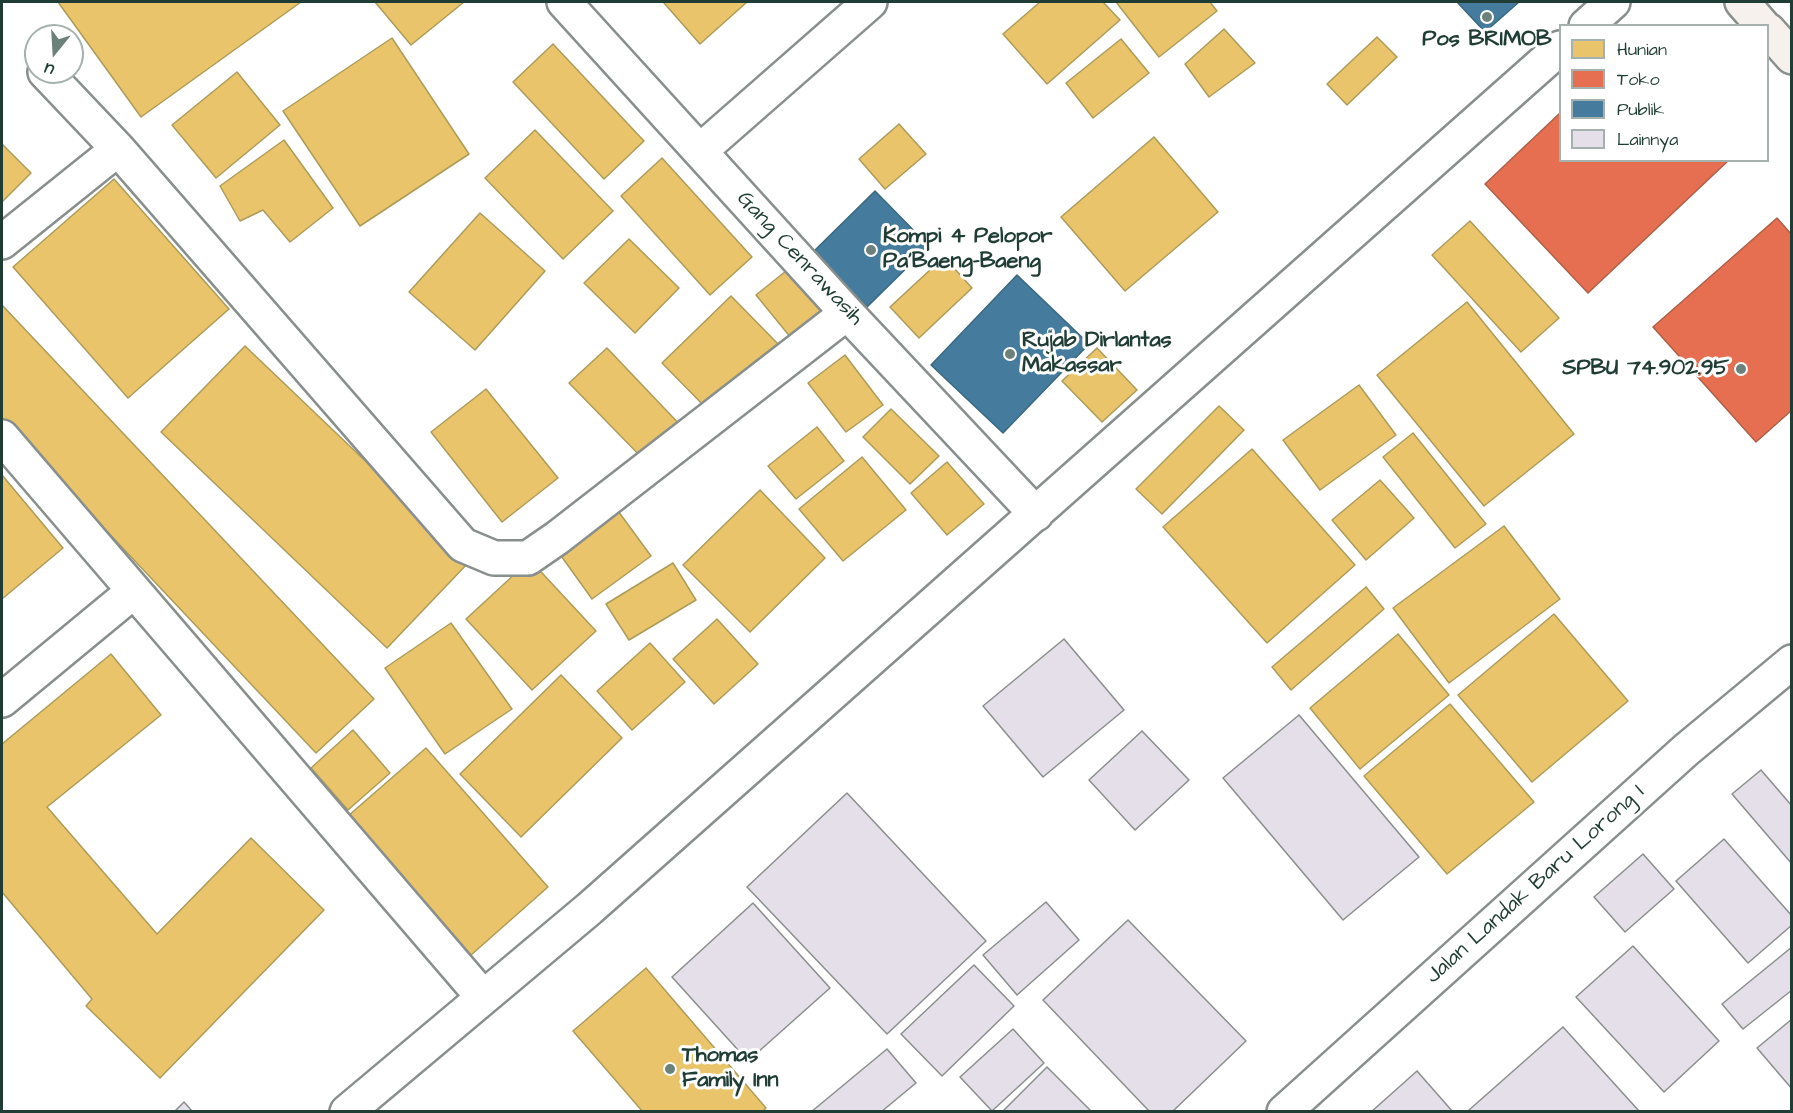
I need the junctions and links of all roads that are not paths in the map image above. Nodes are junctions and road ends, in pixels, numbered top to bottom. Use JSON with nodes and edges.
{"nodes":[{"id":1,"x":564,"y":2,"type":"edge"},
{"id":2,"x":870,"y":2,"type":"edge"},
{"id":3,"x":1613,"y":2,"type":"edge"},
{"id":4,"x":1742,"y":2,"type":"edge"},
{"id":5,"x":1588,"y":24,"type":"edge"},
{"id":6,"x":1763,"y":24,"type":"edge"},
{"id":7,"x":1559,"y":49,"type":"edge"},
{"id":8,"x":57,"y":84,"type":"edge"},
{"id":9,"x":118,"y":149,"type":"junction"},
{"id":10,"x":700,"y":151,"type":"junction"},
{"id":11,"x":2,"y":242,"type":"edge"},
{"id":12,"x":847,"y":313,"type":"junction"},
{"id":13,"x":2,"y":437,"type":"edge"},
{"id":14,"x":1036,"y":514,"type":"junction"},
{"id":15,"x":134,"y":591,"type":"junction"},
{"id":16,"x":1791,"y":662,"type":"edge"},
{"id":17,"x":7,"y":684,"type":"edge"},
{"id":18,"x":483,"y":997,"type":"junction"},
{"id":19,"x":347,"y":1112,"type":"edge"},
{"id":20,"x":1284,"y":1112,"type":"edge"}],
"edges":[{"from":1,"to":10,"type":"street","name":"Gang Cenrawasih"},
{"from":2,"to":10,"type":"street"},
{"from":3,"to":5,"type":"street"},
{"from":4,"to":6,"type":"main road"},
{"from":7,"to":14,"type":"street"},
{"from":8,"to":9,"type":"street"},
{"from":9,"to":11,"type":"street"},
{"from":9,"to":12,"type":"street"},
{"from":10,"to":12,"type":"street","name":"Gang Cenrawasih"},
{"from":12,"to":14,"type":"street","name":"Gang Cenrawasih"},
{"from":13,"to":15,"type":"street"},
{"from":14,"to":18,"type":"street"},
{"from":15,"to":17,"type":"street"},
{"from":15,"to":18,"type":"street"},
{"from":16,"to":20,"type":"street","name":"Jalan Landak Baru Lorong I"},
{"from":18,"to":19,"type":"street"}]}
